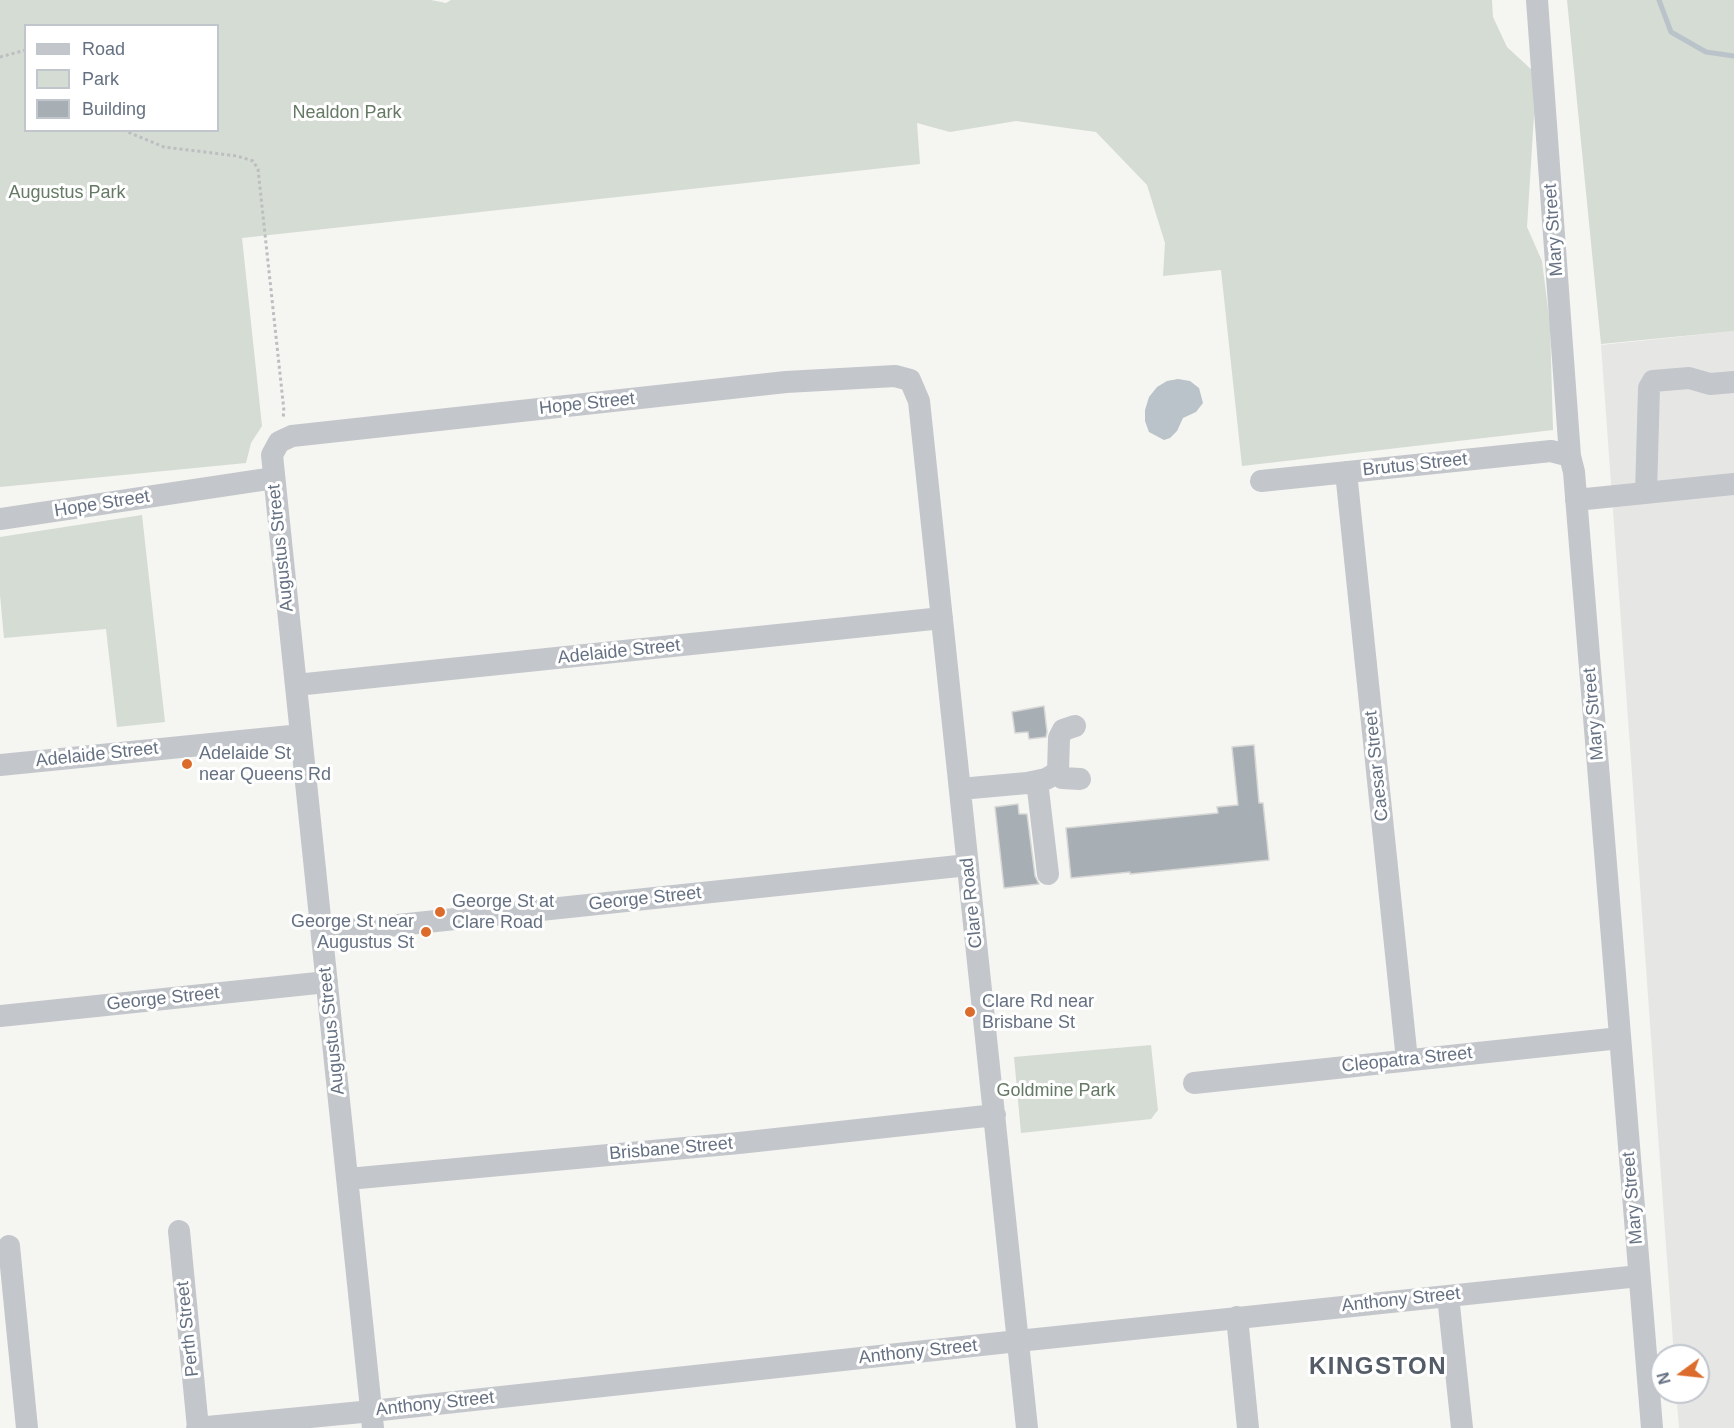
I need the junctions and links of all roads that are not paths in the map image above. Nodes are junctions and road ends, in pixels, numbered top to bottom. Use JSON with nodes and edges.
{"nodes":[{"id":1,"x":1537,"y":0,"type":"edge"},
{"id":2,"x":910,"y":380,"type":"joint"},
{"id":3,"x":1734,"y":382,"type":"edge"},
{"id":4,"x":276,"y":449,"type":"joint"},
{"id":5,"x":1570,"y":456,"type":"junction"},
{"id":6,"x":1346,"y":472,"type":"junction"},
{"id":7,"x":274,"y":478,"type":"junction"},
{"id":8,"x":1261,"y":481,"type":"dead end"},
{"id":9,"x":1734,"y":484,"type":"edge"},
{"id":10,"x":1646,"y":493,"type":"junction"},
{"id":11,"x":1576,"y":500,"type":"junction"},
{"id":12,"x":0,"y":519,"type":"edge"},
{"id":13,"x":942,"y":618,"type":"junction"},
{"id":14,"x":296,"y":685,"type":"junction"},
{"id":15,"x":1075,"y":726,"type":"dead end"},
{"id":16,"x":301,"y":735,"type":"junction"},
{"id":17,"x":0,"y":765,"type":"edge"},
{"id":18,"x":1047,"y":776,"type":"junction"},
{"id":19,"x":1080,"y":778,"type":"dead end"},
{"id":20,"x":960,"y":789,"type":"junction"},
{"id":21,"x":968,"y":865,"type":"junction"},
{"id":22,"x":1048,"y":874,"type":"dead end"},
{"id":23,"x":322,"y":933,"type":"junction"},
{"id":24,"x":327,"y":982,"type":"junction"},
{"id":25,"x":0,"y":1016,"type":"edge"},
{"id":26,"x":1620,"y":1038,"type":"junction"},
{"id":27,"x":1407,"y":1060,"type":"junction"},
{"id":28,"x":1194,"y":1083,"type":"dead end"},
{"id":29,"x":995,"y":1115,"type":"junction"},
{"id":30,"x":348,"y":1179,"type":"junction"},
{"id":31,"x":179,"y":1231,"type":"dead end"},
{"id":32,"x":9,"y":1246,"type":"dead end"},
{"id":33,"x":1639,"y":1276,"type":"junction"},
{"id":34,"x":1448,"y":1296,"type":"junction"},
{"id":35,"x":1237,"y":1317,"type":"junction"},
{"id":36,"x":1018,"y":1341,"type":"junction"},
{"id":37,"x":373,"y":1420,"type":"edge"},
{"id":38,"x":27,"y":1428,"type":"edge"},
{"id":39,"x":198,"y":1428,"type":"edge"},
{"id":40,"x":1027,"y":1428,"type":"edge"},
{"id":41,"x":1248,"y":1428,"type":"edge"},
{"id":42,"x":1462,"y":1428,"type":"edge"},
{"id":43,"x":1652,"y":1428,"type":"edge"}],
"edges":[{"from":1,"to":5,"type":"street","name":"Mary Street"},
{"from":2,"to":4,"type":"street","name":"Hope Street"},
{"from":2,"to":13,"type":"street","name":"Clare Road"},
{"from":3,"to":10,"type":"street"},
{"from":4,"to":7,"type":"street","name":"Augustus Street"},
{"from":5,"to":6,"type":"street","name":"Brutus Street"},
{"from":5,"to":11,"type":"street","name":"Mary Street"},
{"from":6,"to":8,"type":"street","name":"Brutus Street"},
{"from":6,"to":27,"type":"street","name":"Caesar Street"},
{"from":7,"to":12,"type":"street","name":"Hope Street"},
{"from":7,"to":14,"type":"street","name":"Augustus Street"},
{"from":9,"to":10,"type":"street"},
{"from":10,"to":11,"type":"street"},
{"from":11,"to":26,"type":"street","name":"Mary Street"},
{"from":13,"to":14,"type":"street","name":"Adelaide Street"},
{"from":13,"to":20,"type":"street","name":"Clare Road"},
{"from":14,"to":16,"type":"street","name":"Augustus Street"},
{"from":15,"to":18,"type":"street"},
{"from":16,"to":17,"type":"street","name":"Adelaide Street"},
{"from":16,"to":23,"type":"street","name":"Augustus Street"},
{"from":18,"to":19,"type":"street"},
{"from":18,"to":20,"type":"street"},
{"from":18,"to":22,"type":"street"},
{"from":20,"to":21,"type":"street","name":"Clare Road"},
{"from":21,"to":23,"type":"street","name":"George Street"},
{"from":21,"to":29,"type":"street","name":"Clare Road"},
{"from":23,"to":24,"type":"street","name":"Augustus Street"},
{"from":24,"to":25,"type":"street","name":"George Street"},
{"from":24,"to":30,"type":"street","name":"Augustus Street"},
{"from":26,"to":27,"type":"street","name":"Cleopatra Street"},
{"from":26,"to":33,"type":"street","name":"Mary Street"},
{"from":27,"to":28,"type":"street","name":"Cleopatra Street"},
{"from":29,"to":30,"type":"street","name":"Brisbane Street"},
{"from":29,"to":36,"type":"street","name":"Clare Road"},
{"from":30,"to":37,"type":"street","name":"Augustus Street"},
{"from":31,"to":39,"type":"street","name":"Perth Street"},
{"from":32,"to":38,"type":"street"},
{"from":33,"to":34,"type":"street","name":"Anthony Street"},
{"from":33,"to":43,"type":"street","name":"Mary Street"},
{"from":34,"to":35,"type":"street","name":"Anthony Street"},
{"from":34,"to":42,"type":"street"},
{"from":35,"to":36,"type":"street","name":"Anthony Street"},
{"from":35,"to":41,"type":"street"},
{"from":36,"to":37,"type":"street","name":"Anthony Street"},
{"from":36,"to":40,"type":"street","name":"Clare Road"},
{"from":37,"to":39,"type":"street","name":"Anthony Street"}]}
